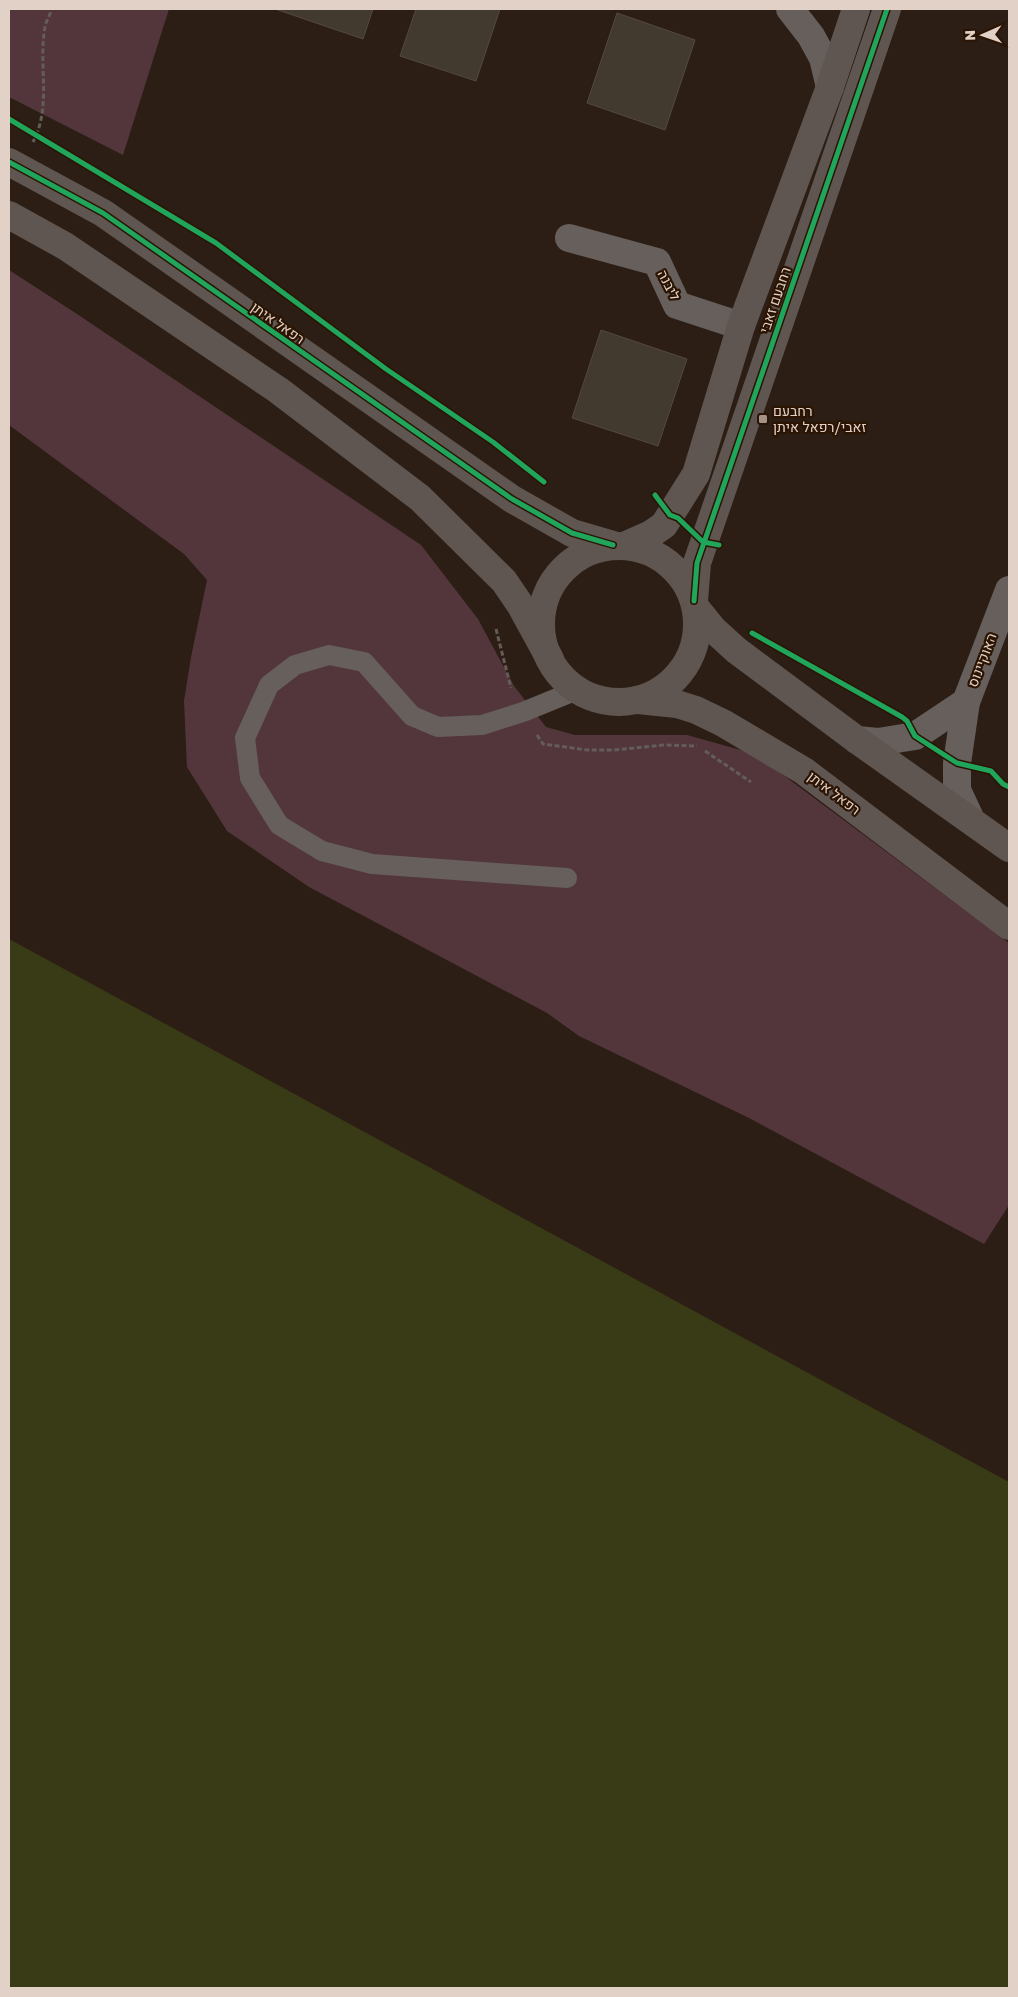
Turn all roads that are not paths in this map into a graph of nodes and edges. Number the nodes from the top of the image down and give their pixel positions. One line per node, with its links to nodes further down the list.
1 (790, 9): 4 (street)
2 (856, 9): 4 (street, רחבעם זאבי)
3 (887, 9): 11 (street, רחבעם זאבי)
4 (830, 87): 8 (street, רחבעם זאבי)
5 (14, 164): 9 (street, רפאל איתן)
6 (9, 214): 12 (street)
7 (569, 238): 8 (street, ליבנה)
8 (741, 326): 9 (street, רחבעם זאבי)
9 (618, 546): 11 (street); 12 (street)
10 (1008, 599): 15 (street, האוקיינוס)
11 (695, 604): 14 (street); 16 (street)
12 (550, 659): 13 (street)
13 (577, 690): 14 (street); 19 (lane)
14 (638, 700): 20 (street, רפאל איתן)
15 (966, 702): 16 (street, האוקיינוס); 17 (street, האוקיינוס)
16 (856, 740): 17 (street)
17 (971, 820): 18 (street)
18 (1009, 848)
19 (567, 878)
20 (1009, 926)

